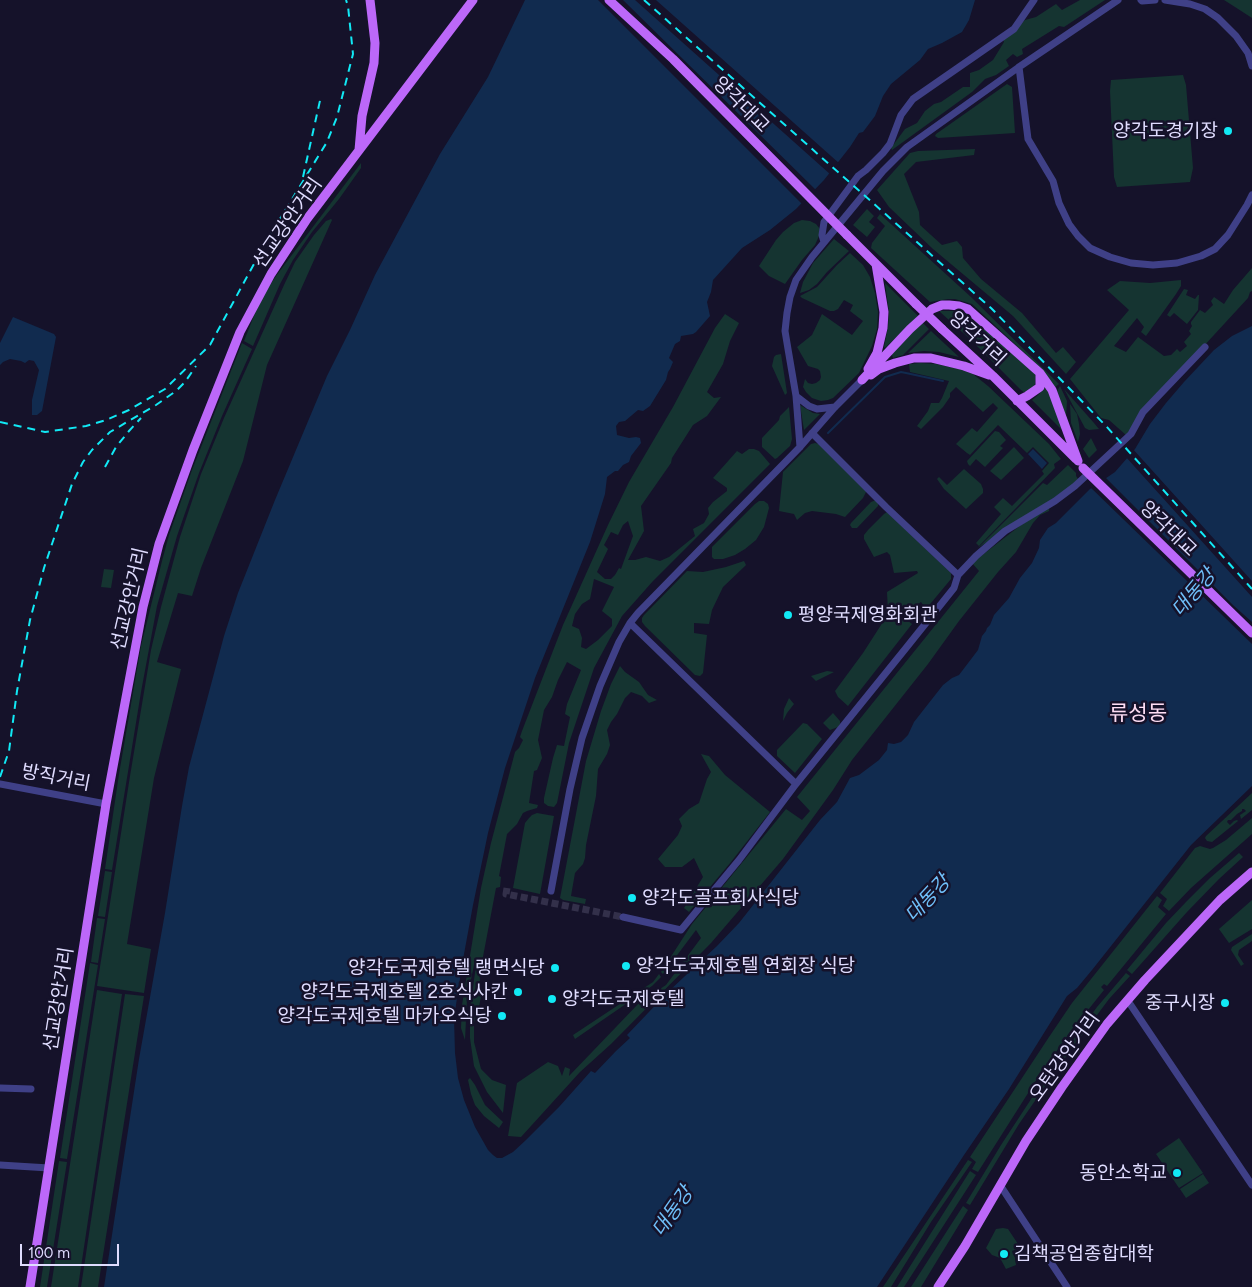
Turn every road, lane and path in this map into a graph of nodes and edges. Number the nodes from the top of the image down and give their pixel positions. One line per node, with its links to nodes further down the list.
1 (370, 0): 11 (main road)
2 (473, 0): 11 (main road, 선교강안거리)
3 (609, 0): 13 (main road, 양각대교, bridge)
4 (1034, 0): 14 (street)
5 (1118, 0): 10 (street)
6 (1141, 0): 7 (street)
7 (1154, 0)
8 (1165, 0): 9 (street)
9 (1252, 66)
10 (1019, 67): 12 (street); 14 (street)
11 (358, 151): 31 (main road, 선교강안거리)
12 (1252, 195)
13 (847, 235): 15 (main road, 양각거리)
14 (824, 242): 20 (street)
15 (876, 264): 18 (main road, 양각거리, bridge); 19 (main road)
16 (1205, 347): 26 (street)
17 (1040, 373): 19 (main road); 21 (main road); 25 (main road)
18 (993, 376): 19 (main road); 21 (main road, 양각거리)
19 (862, 380): 22 (street)
20 (796, 396): 22 (street); 24 (street)
21 (1017, 401): 25 (main road, 양각거리)
22 (835, 407): 23 (street)
23 (812, 433): 24 (street); 26 (street)
24 (800, 447): 27 (street)
25 (1080, 464): 28 (main road, 양각대교, bridge)
26 (958, 575): 30 (street)
27 (630, 624): 30 (street); 33 (street)
28 (1252, 633)
29 (0, 784): 31 (street, 방직거리)
30 (796, 784): 34 (street)
31 (106, 804): 39 (main road, 선교강안거리)
32 (1252, 872): 35 (main road, 오탄강안거리)
33 (551, 891)
34 (623, 917)
35 (1128, 1001): 40 (main road, 오탄강안거리); 41 (street)
36 (0, 1088): 37 (street)
37 (31, 1089)
38 (0, 1164): 39 (street)
39 (49, 1168): 42 (main road, 선교강안거리)
40 (1000, 1185): 43 (main road, 오탄강안거리); 44 (street)
41 (1252, 1185)
42 (30, 1287)
43 (938, 1287)
44 (1067, 1287)

